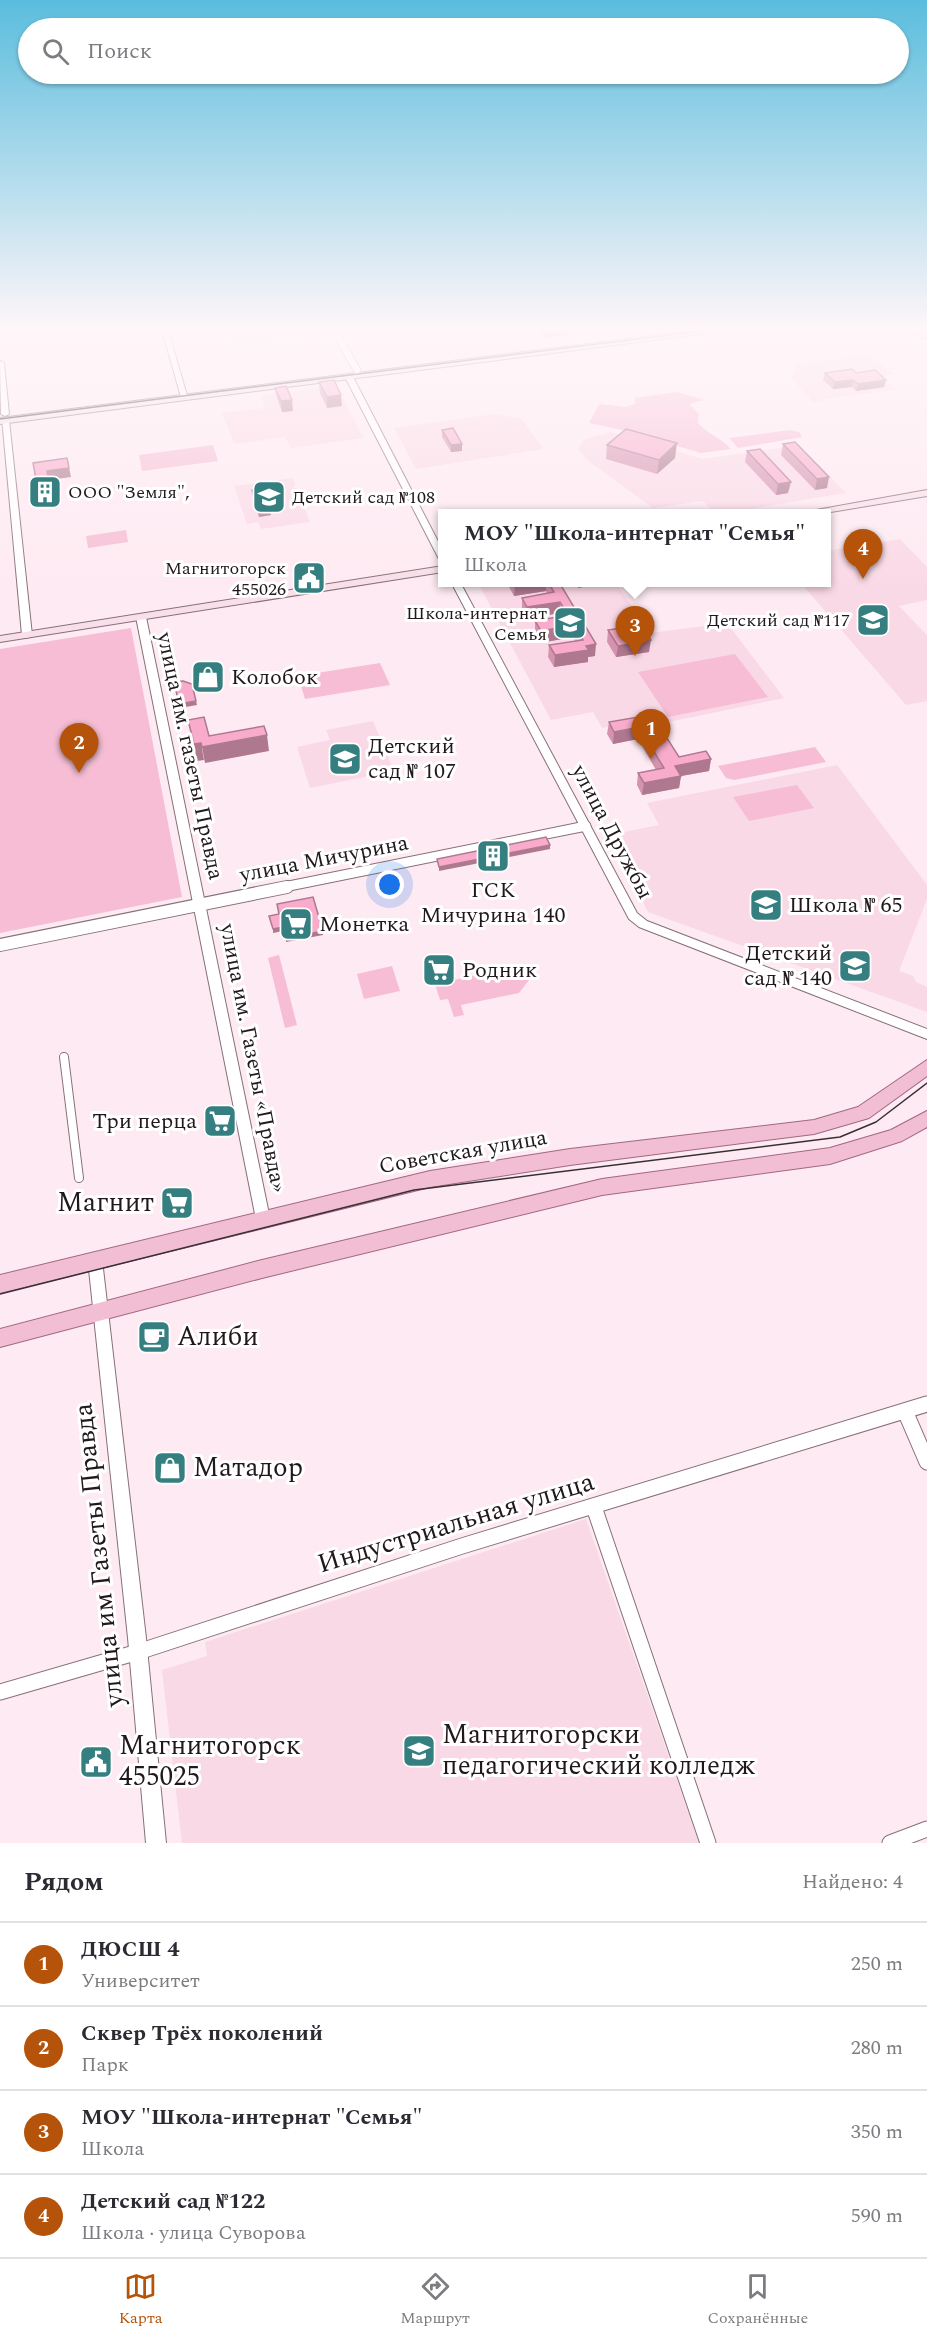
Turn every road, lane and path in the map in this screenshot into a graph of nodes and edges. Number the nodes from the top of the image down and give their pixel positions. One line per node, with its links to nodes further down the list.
1 (18, 416): 3 (main road)
2 (370, 416): 6 (street)
3 (3, 418): 10 (street)
4 (927, 494): 5 (main road)
5 (825, 509)
6 (438, 548)
7 (438, 570): 9 (main road)
8 (458, 587): 12 (street, улица Дружбы)
9 (141, 617): 10 (main road); 13 (street, улица им. газеты Правда)
10 (27, 635): 11 (main road)
11 (0, 639)
12 (586, 826): 13 (street, улица Мичурина); 15 (street, улица Дружбы)
13 (201, 904): 14 (street, улица Мичурина); 20 (street, улица им. Газеты «Правда»)
14 (0, 945)
15 (927, 1034)
16 (64, 1058): 19 (street)
17 (927, 1067): 20 (main road, Советская улица)
18 (927, 1118): 23 (main road)
19 (79, 1178)
20 (263, 1219): 21 (main road, Советская улица)
21 (95, 1260): 22 (main road, Советская улица); 23 (street, улица им Газеты Правда)
22 (0, 1284)
23 (101, 1312): 24 (main road); 29 (street, улица им Газеты Правда)
24 (0, 1338)
25 (927, 1404): 26 (street, Индустриальная улица)
26 (905, 1411): 27 (street); 28 (street, Индустриальная улица)
27 (927, 1462)
28 (594, 1507): 29 (street, Индустриальная улица); 33 (street)
29 (138, 1652): 30 (street, Индустриальная улица); 32 (street, улица им Газеты Правда)
30 (0, 1692)
31 (927, 1829): 34 (street)
32 (156, 1843)
33 (708, 1843)
34 (890, 1843)

